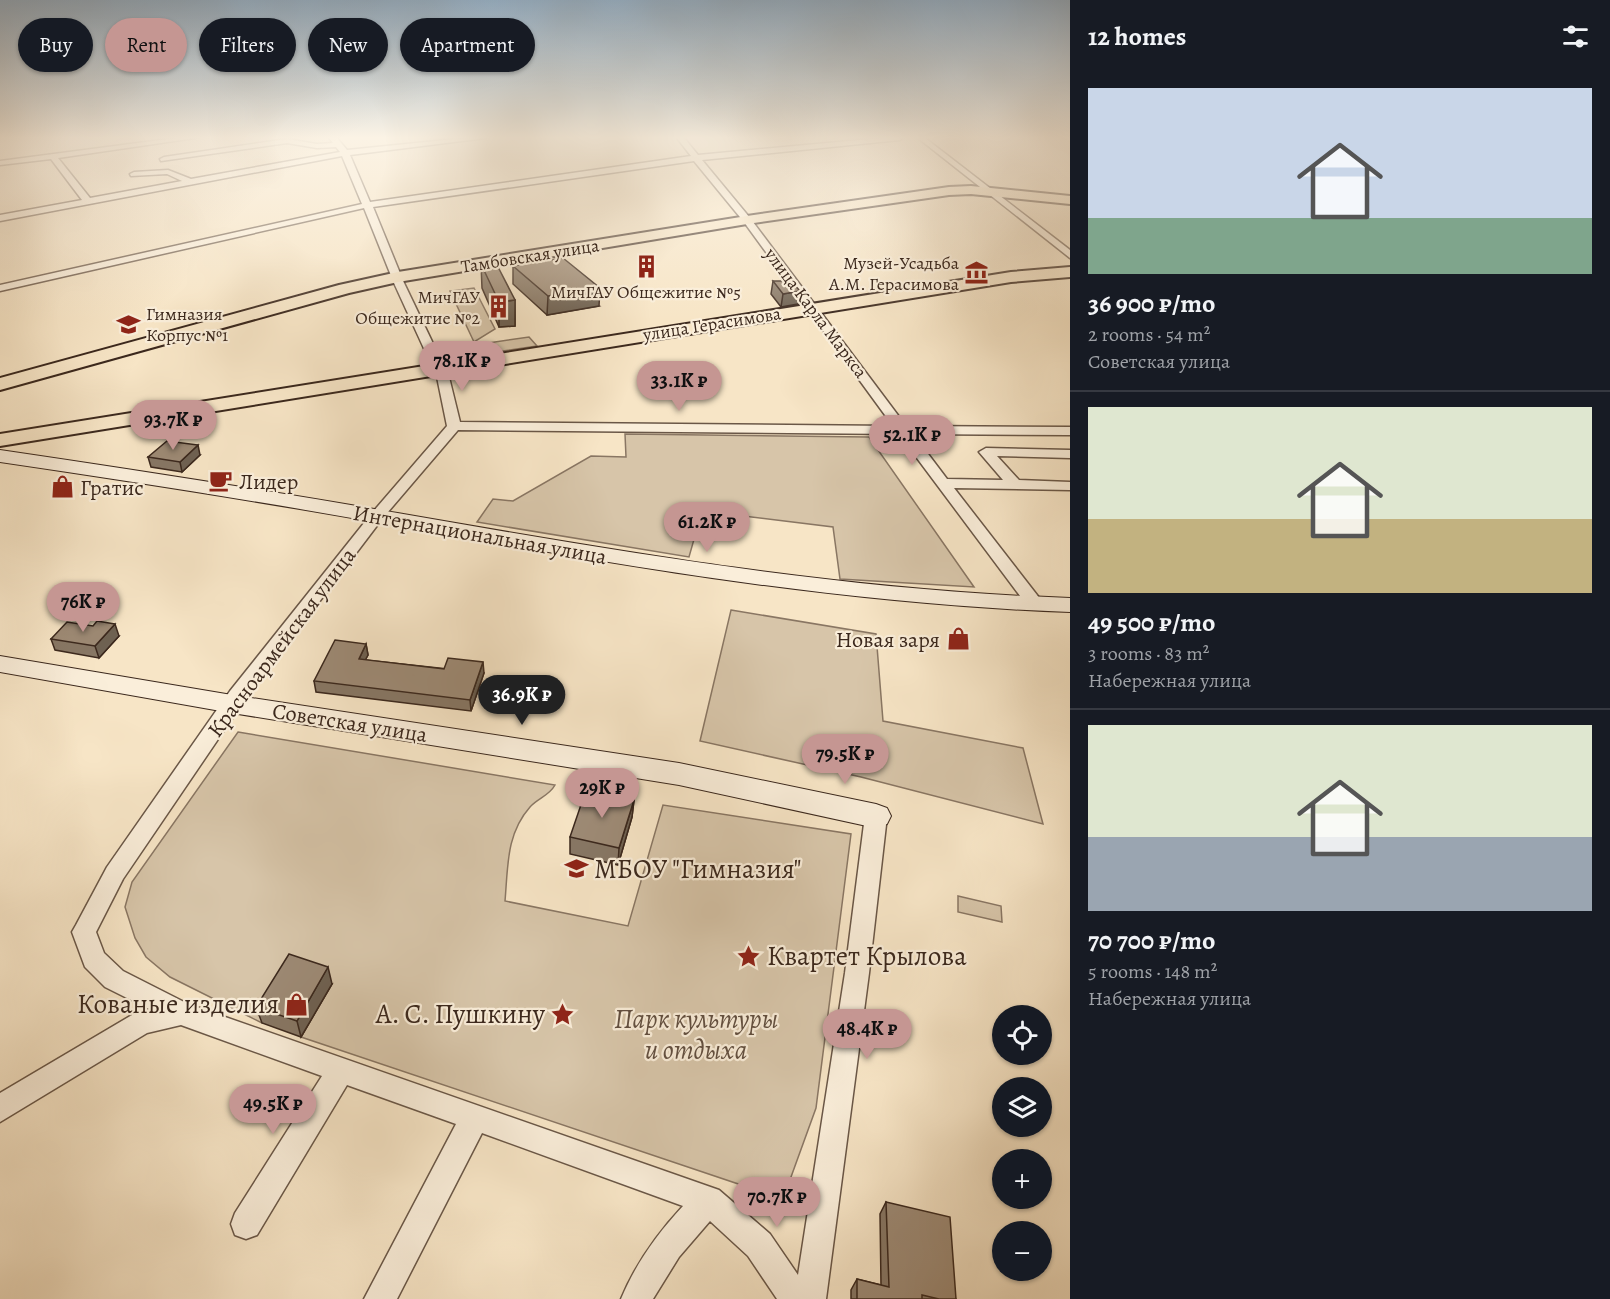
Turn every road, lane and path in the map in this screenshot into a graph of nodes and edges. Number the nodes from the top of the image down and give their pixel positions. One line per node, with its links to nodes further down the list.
1 (85, 199): 10 (street)
2 (105, 199): 10 (street)
3 (365, 199): 11 (street)
4 (413, 199): 11 (street)
5 (729, 199): 13 (street, улица Карла Маркса)
6 (896, 199): 13 (main road, Тамбовская улица)
7 (997, 199): 14 (street)
8 (1054, 199): 9 (main road, Тамбовская улица)
9 (1070, 200)
10 (88, 202): 12 (street)
11 (368, 205): 16 (street); 17 (street)
12 (0, 218)
13 (747, 220): 16 (main road, Тамбовская улица); 18 (street, улица Карла Маркса)
14 (1070, 255)
15 (1070, 272): 18 (main road, улица Герасимова)
16 (398, 277): 19 (street); 20 (main road, Тамбовская улица)
17 (0, 288)
18 (811, 309): 19 (main road, улица Герасимова); 22 (street, улица Карла Маркса)
19 (439, 370): 21 (street); 24 (main road, улица Герасимова)
20 (0, 384)
21 (454, 426): 22 (street); 29 (street, Красноармейская улица)
22 (904, 429): 23 (street); 26 (street, улица Карла Маркса)
23 (1070, 430)
24 (2, 454): 29 (main road, Интернациональная улица)
25 (1070, 454): 27 (street)
26 (945, 483): 27 (street); 30 (street, улица Карла Маркса)
27 (1014, 484): 28 (street)
28 (1070, 486)
29 (377, 516): 30 (main road, Интернациональная улица); 33 (street, Красноармейская улица)
30 (1035, 604): 31 (main road, Интернациональная улица)
31 (1070, 604)
32 (0, 664): 33 (main road, Советская улица)
33 (232, 704): 34 (main road, Советская улица); 35 (street, Красноармейская улица)
34 (876, 816): 44 (street)
35 (182, 1013): 36 (street, Красноармейская улица); 37 (street)
36 (341, 1070): 38 (street, Красноармейская улица); 40 (street)
37 (0, 1108)
38 (475, 1117): 39 (street, Красноармейская улица); 41 (street)
39 (709, 1200): 42 (street); 43 (street)
40 (246, 1224)
41 (380, 1299)
42 (637, 1299)
43 (796, 1299)
44 (810, 1299)

